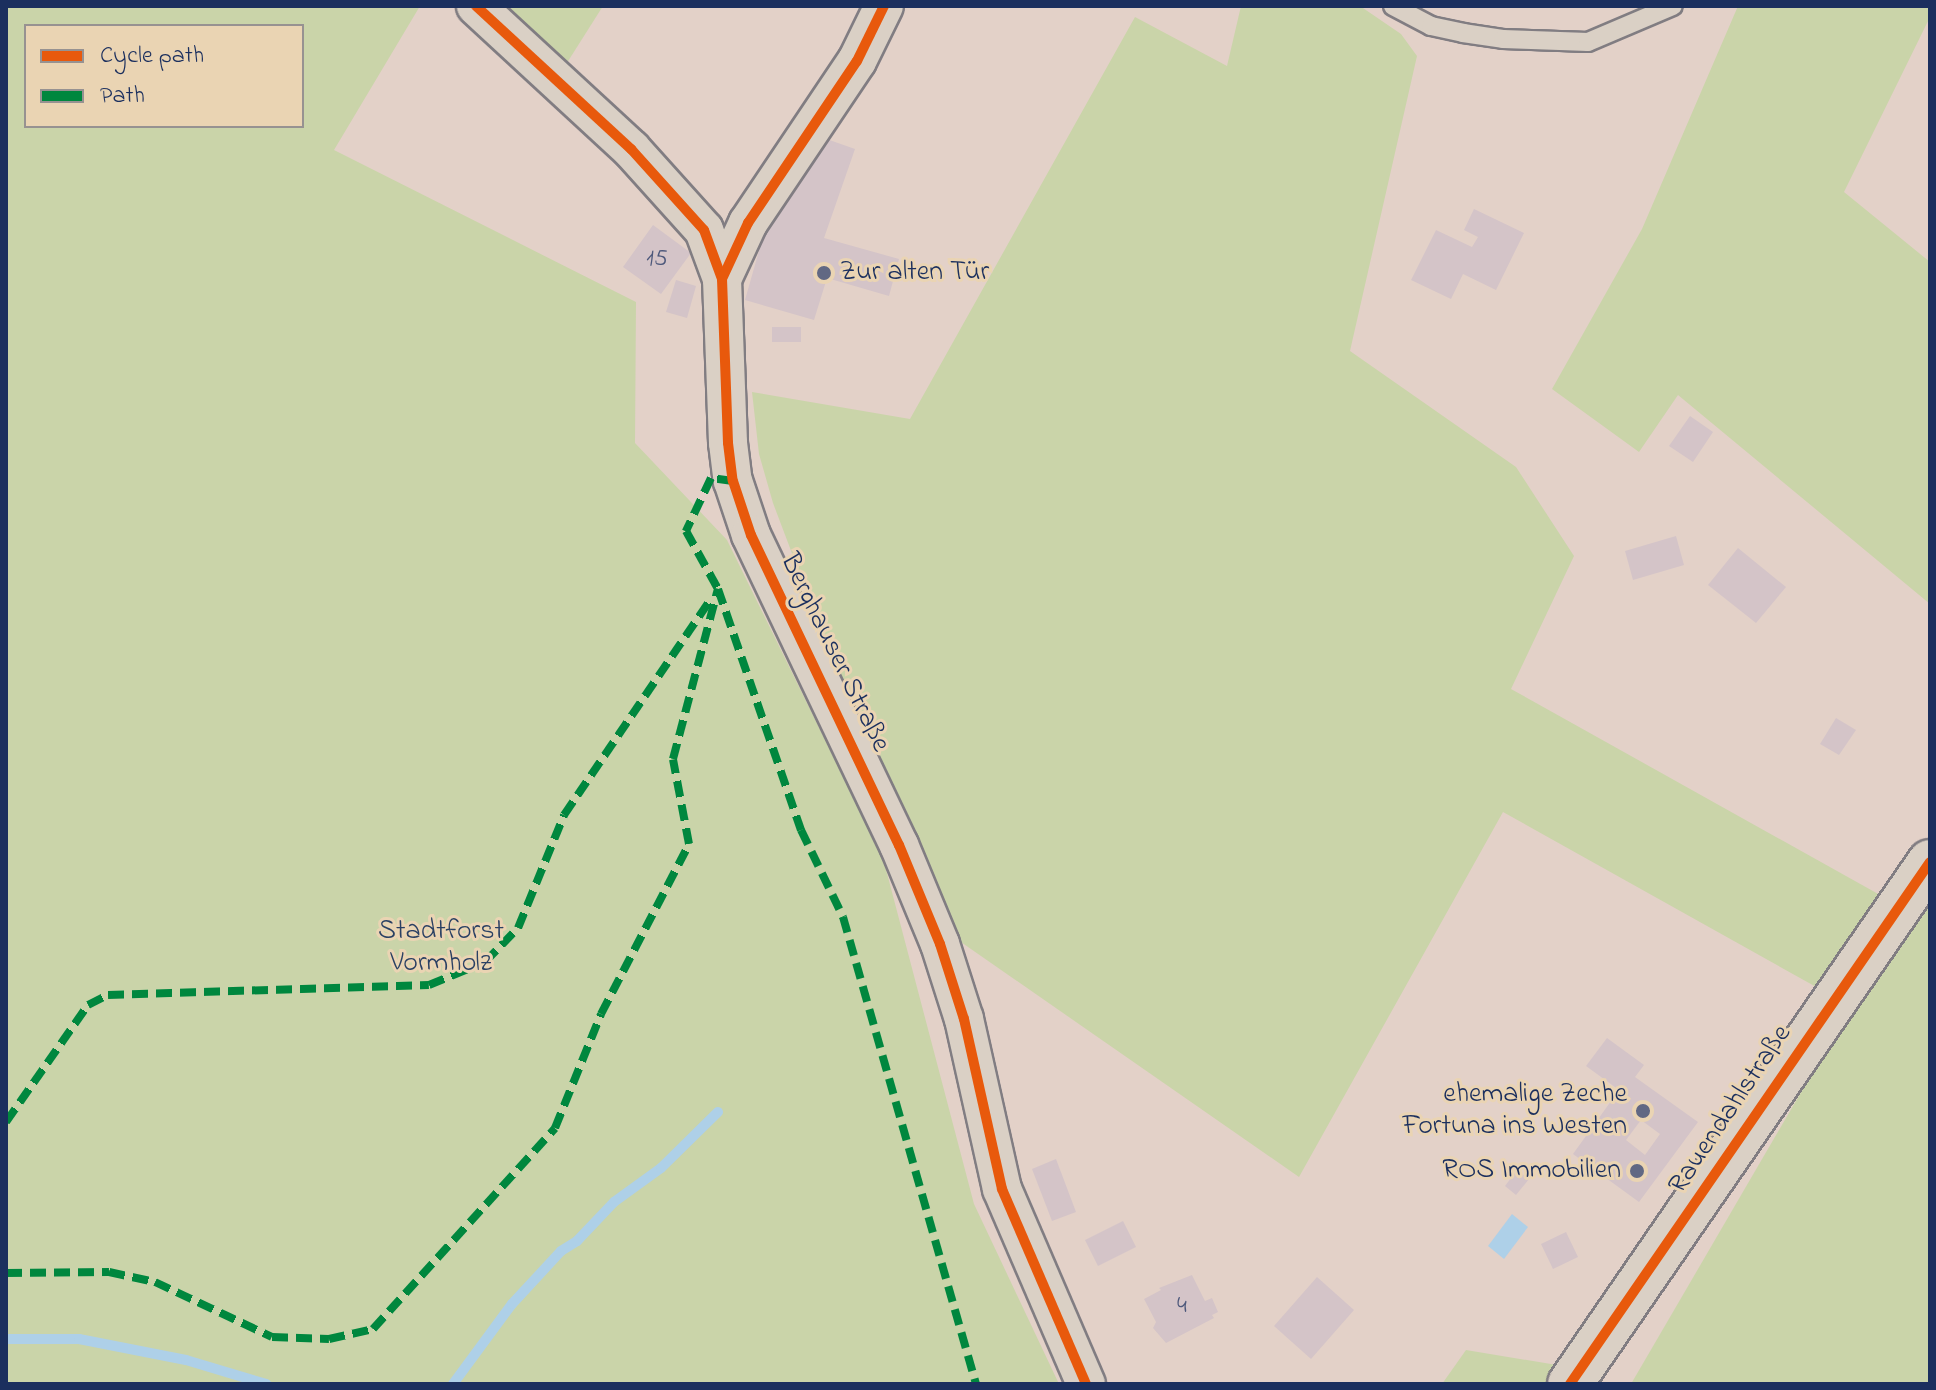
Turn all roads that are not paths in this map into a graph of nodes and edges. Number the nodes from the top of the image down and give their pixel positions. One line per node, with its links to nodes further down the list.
1 (476, 6): 5 (street, Berghauser Straße)
2 (884, 6): 5 (street)
3 (1393, 6): 4 (lane)
4 (1673, 6)
5 (722, 279): 7 (street, Berghauser Straße)
6 (1930, 862): 8 (street, Rauendahlstraße)
7 (1086, 1384)
8 (1570, 1384)

